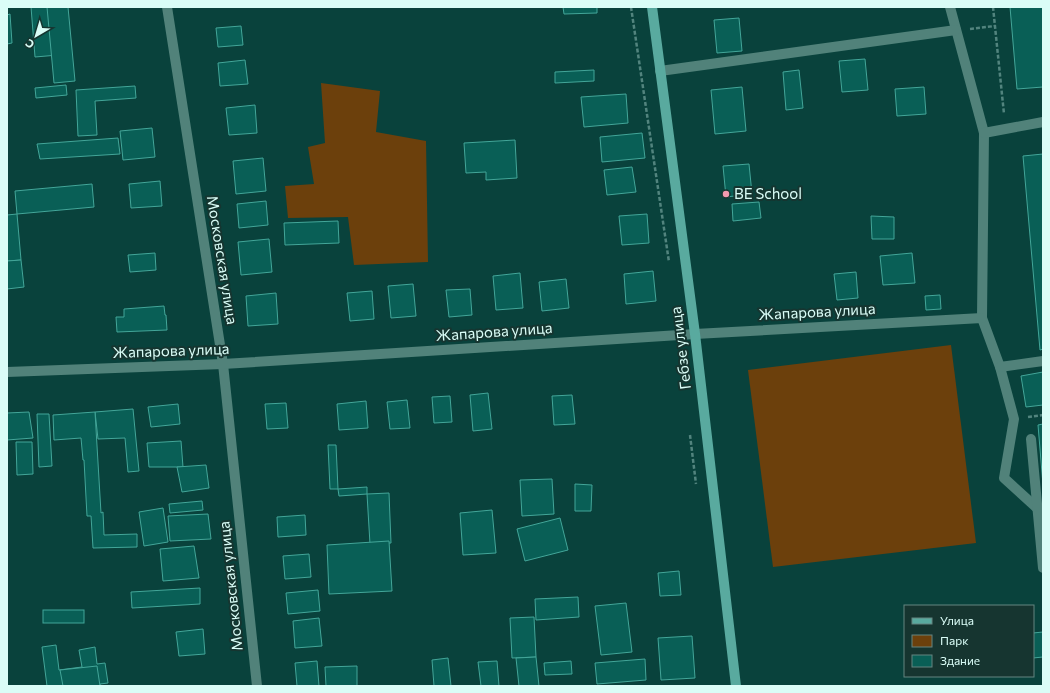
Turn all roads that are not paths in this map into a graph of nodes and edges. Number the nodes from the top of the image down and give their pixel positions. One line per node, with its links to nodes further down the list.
1 (167, 7): 11 (street, Московская улица)
2 (652, 7): 5 (main road, Гебзе улица)
3 (950, 7): 4 (street)
4 (956, 30): 5 (street); 7 (street)
5 (660, 71): 9 (main road, Гебзе улица)
6 (1043, 122): 7 (street)
7 (984, 133): 8 (street)
8 (982, 318): 9 (street, Жапарова улица); 12 (street)
9 (695, 334): 11 (street, Жапарова улица); 18 (main road, Гебзе улица)
10 (1043, 361): 12 (street)
11 (223, 364): 13 (street, Жапарова улица); 17 (street, Московская улица)
12 (1000, 367): 15 (street)
13 (7, 372)
14 (1031, 439): 15 (street)
15 (1038, 509): 16 (street)
16 (1043, 568)
17 (257, 686)
18 (736, 686)

